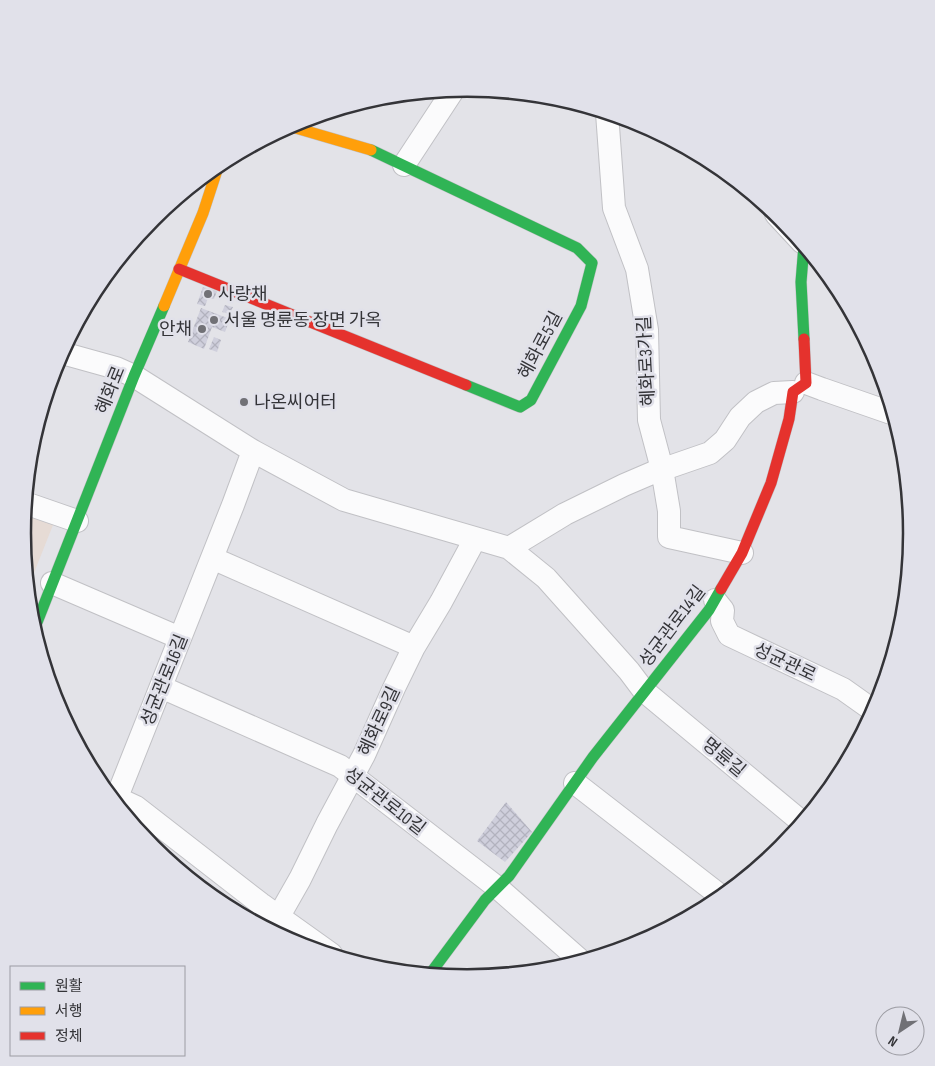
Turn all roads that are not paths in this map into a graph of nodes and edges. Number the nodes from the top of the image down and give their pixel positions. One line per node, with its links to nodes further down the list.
1 (448, 98): 4 (street)
2 (608, 120): 13 (street, 혜화로3가길)
3 (302, 130): 4 (street, 혜화로5길)
4 (404, 166): 7 (street, 혜화로5길)
5 (213, 179): 7 (street, 혜화로)
6 (803, 255): 10 (street, 성균관로14길)
7 (179, 269): 9 (street, 혜화로)
8 (69, 355): 9 (street)
9 (134, 376): 12 (street); 15 (street, 혜화로)
10 (800, 387): 11 (street); 13 (street); 18 (street, 성균관로14길)
11 (886, 411)
12 (253, 450): 16 (street); 19 (street, 성균관로16길)
13 (662, 469): 17 (street); 18 (street, 혜화로3가길)
14 (32, 505): 15 (street)
15 (77, 521): 20 (street, 혜화로)
16 (475, 539): 17 (street); 24 (street, 혜화로9길)
17 (509, 548): 26 (street, 명륜길)
18 (742, 554): 21 (street, 성균관로14길)
19 (212, 558): 23 (street, 성균관로16길); 24 (street)
20 (52, 584): 22 (street, 혜화로); 23 (street)
21 (715, 600): 26 (street, 성균관로14길); 27 (street, 성균관로)
22 (40, 616)
23 (180, 638): 25 (street, 성균관로16길)
24 (414, 647): 28 (street, 혜화로9길)
25 (161, 687): 28 (street, 성균관로10길); 30 (street, 성균관로16길)
26 (644, 692): 29 (street, 성균관로14길); 32 (street, 명륜길)
27 (868, 707)
28 (352, 776): 33 (street, 성균관로10길); 35 (street, 혜화로9길)
29 (575, 783): 33 (street, 성균관로14길); 34 (street)
30 (117, 793)
31 (124, 803): 35 (street)
32 (797, 818)
33 (498, 888): 36 (street, 성균관로10길); 37 (street, 성균관로14길)
34 (715, 892)
35 (275, 923)
36 (575, 955)
37 (435, 968)

